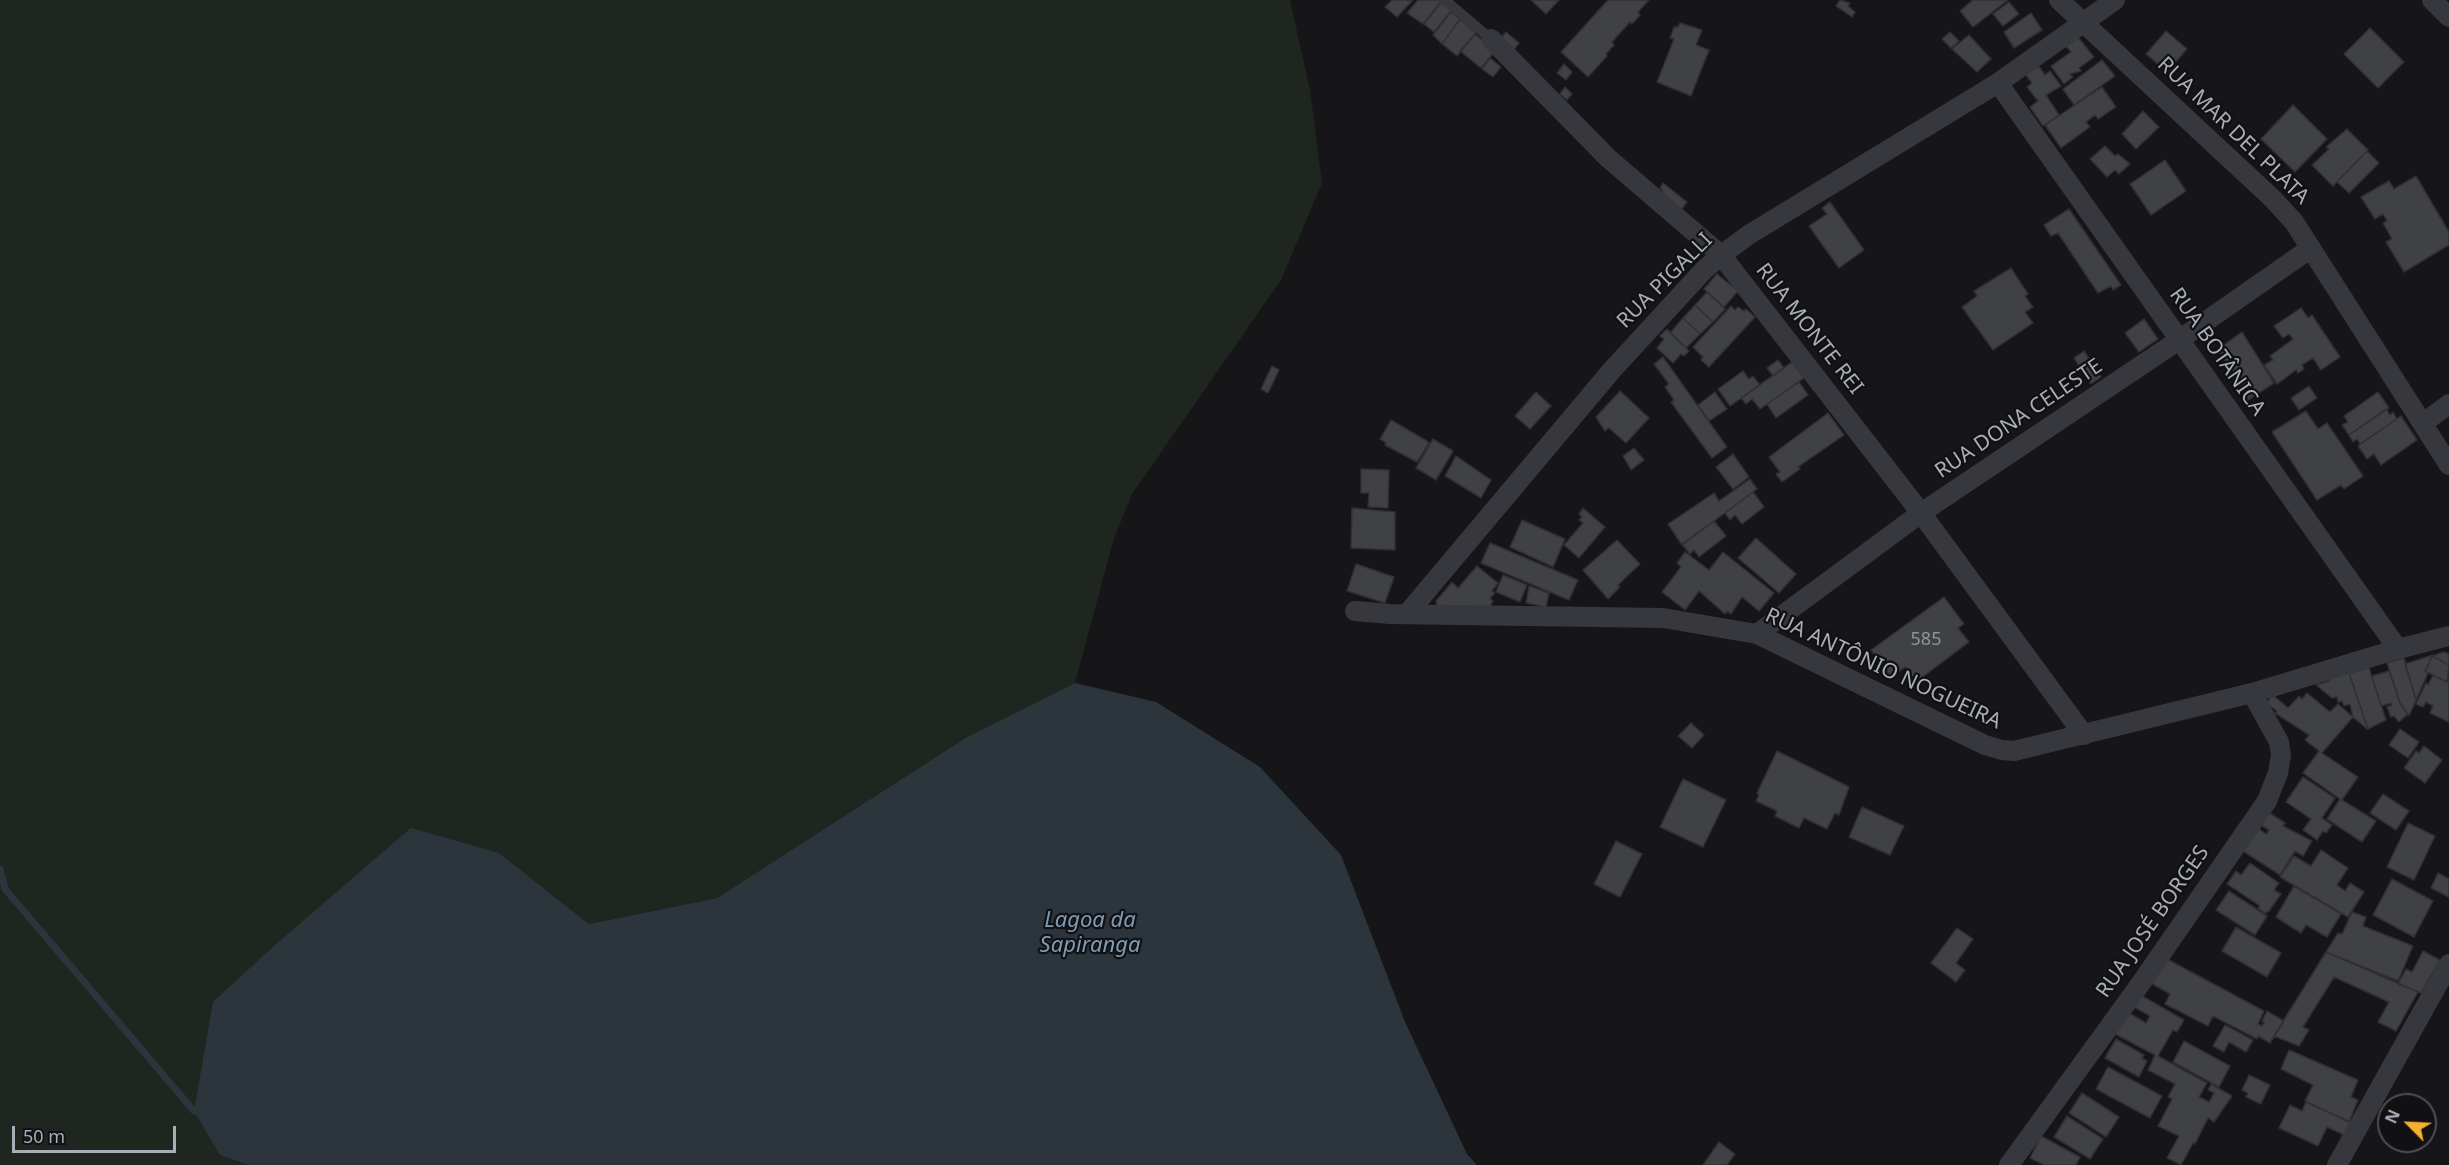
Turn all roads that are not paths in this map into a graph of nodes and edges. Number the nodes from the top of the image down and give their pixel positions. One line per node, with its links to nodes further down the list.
1 (1445, 0): 7 (lane, RUA MONTE REI)
2 (2059, 0): 6 (street, RUA MAR DEL PLATA)
3 (2115, 0): 6 (street, RUA PIGALLI)
4 (2432, 0): 5 (street)
5 (2449, 16)
6 (2083, 22): 8 (street, RUA PIGALLI); 9 (street, RUA MAR DEL PLATA)
7 (1491, 39): 10 (street, RUA MONTE REI)
8 (1998, 83): 10 (street, RUA PIGALLI); 11 (street, RUA BOTÂNICA)
9 (2311, 248): 11 (street, RUA DONA CELESTE); 13 (street, RUA MAR DEL PLATA)
10 (1721, 255): 15 (street, RUA MONTE REI); 17 (street, RUA PIGALLI)
11 (2179, 340): 15 (street, RUA DONA CELESTE); 20 (street, RUA BOTÂNICA)
12 (2449, 404): 13 (street)
13 (2423, 423): 14 (street, RUA MAR DEL PLATA)
14 (2449, 465)
15 (1921, 513): 18 (street, RUA DONA CELESTE); 22 (street, RUA MONTE REI)
16 (1355, 611): 17 (street, RUA ANTÔNIO NOGUEIRA)
17 (1407, 614): 18 (street, RUA ANTÔNIO NOGUEIRA)
18 (1757, 634): 22 (street, RUA ANTÔNIO NOGUEIRA)
19 (2449, 636): 20 (street, RUA ANTÔNIO NOGUEIRA)
20 (2398, 649): 21 (street, RUA ANTÔNIO NOGUEIRA)
21 (2252, 693): 22 (street, RUA ANTÔNIO NOGUEIRA); 24 (street, RUA JOSÉ BORGES)
22 (2084, 735)
23 (2449, 964): 25 (street)
24 (2009, 1165)
25 (2337, 1165)

